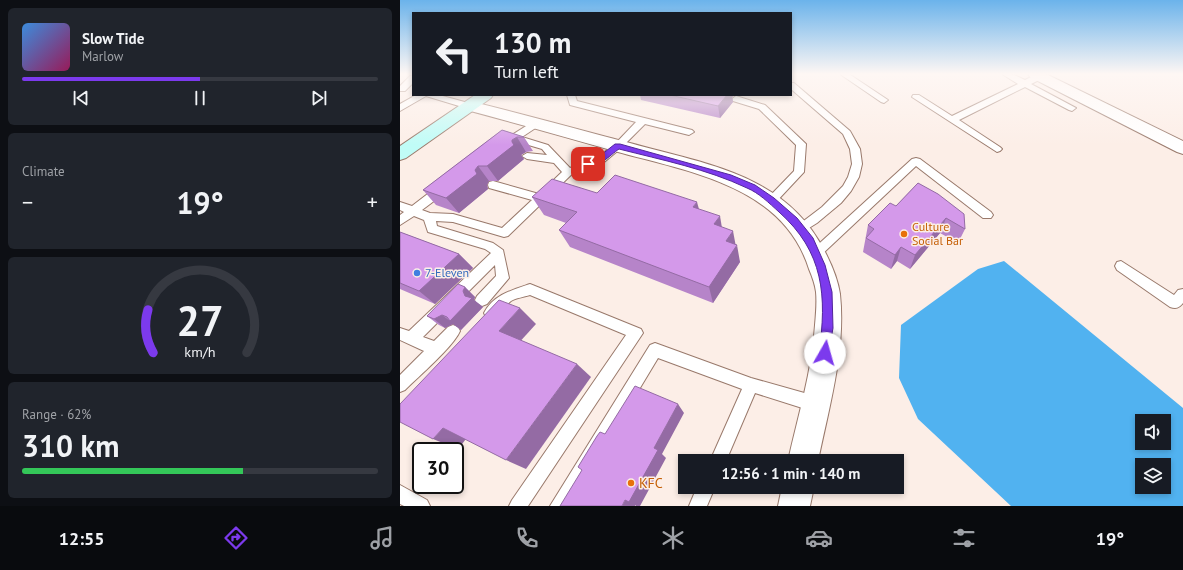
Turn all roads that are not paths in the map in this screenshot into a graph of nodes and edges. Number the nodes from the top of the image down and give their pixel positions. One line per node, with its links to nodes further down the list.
1 (418, 98): 13 (lane)
2 (454, 98): 11 (lane)
3 (572, 98): 15 (lane)
4 (806, 98): 37 (lane)
5 (880, 98): 12 (lane)
6 (917, 98): 16 (lane)
7 (995, 98): 16 (lane)
8 (1058, 98): 14 (lane)
9 (1077, 98): 20 (street)
10 (736, 99): 31 (lane)
11 (477, 100): 17 (street); 24 (main road)
12 (884, 100)
13 (400, 108)
14 (1072, 108)
15 (643, 120): 18 (lane); 21 (lane)
16 (952, 120): 23 (lane)
17 (537, 123): 19 (lane); 21 (street)
18 (689, 132)
19 (513, 137): 22 (lane); 26 (lane)
20 (1181, 144)
21 (618, 146): 27 (lane); 31 (street)
22 (502, 149)
23 (997, 149)
24 (400, 154)
25 (527, 156): 26 (lane)
26 (558, 160): 27 (lane)
27 (568, 172): 30 (lane)
28 (450, 184): 33 (lane)
29 (493, 185): 30 (lane)
30 (540, 198): 35 (lane)
31 (771, 200): 37 (street)
32 (400, 206): 33 (lane)
33 (414, 210): 35 (lane); 36 (lane)
34 (987, 215): 39 (lane)
35 (429, 217): 38 (lane)
36 (400, 221)
37 (801, 229): 39 (street)
38 (499, 253): 41 (lane); 45 (lane)
39 (815, 254): 49 (street)
40 (1121, 266): 42 (lane)
41 (482, 300)
42 (1180, 302)
43 (480, 325): 56 (lane)
44 (453, 331): 46 (lane)
45 (403, 336): 46 (lane)
46 (436, 349): 47 (lane)
47 (400, 385)
48 (751, 385): 49 (lane); 50 (lane); 57 (lane)
49 (815, 404): 51 (street)
50 (721, 454)
51 (804, 454)
52 (400, 494): 55 (lane)
53 (703, 494): 58 (lane)
54 (797, 494): 59 (street)
55 (421, 506)
56 (518, 506)
57 (559, 506)
58 (698, 506)
59 (794, 506)

